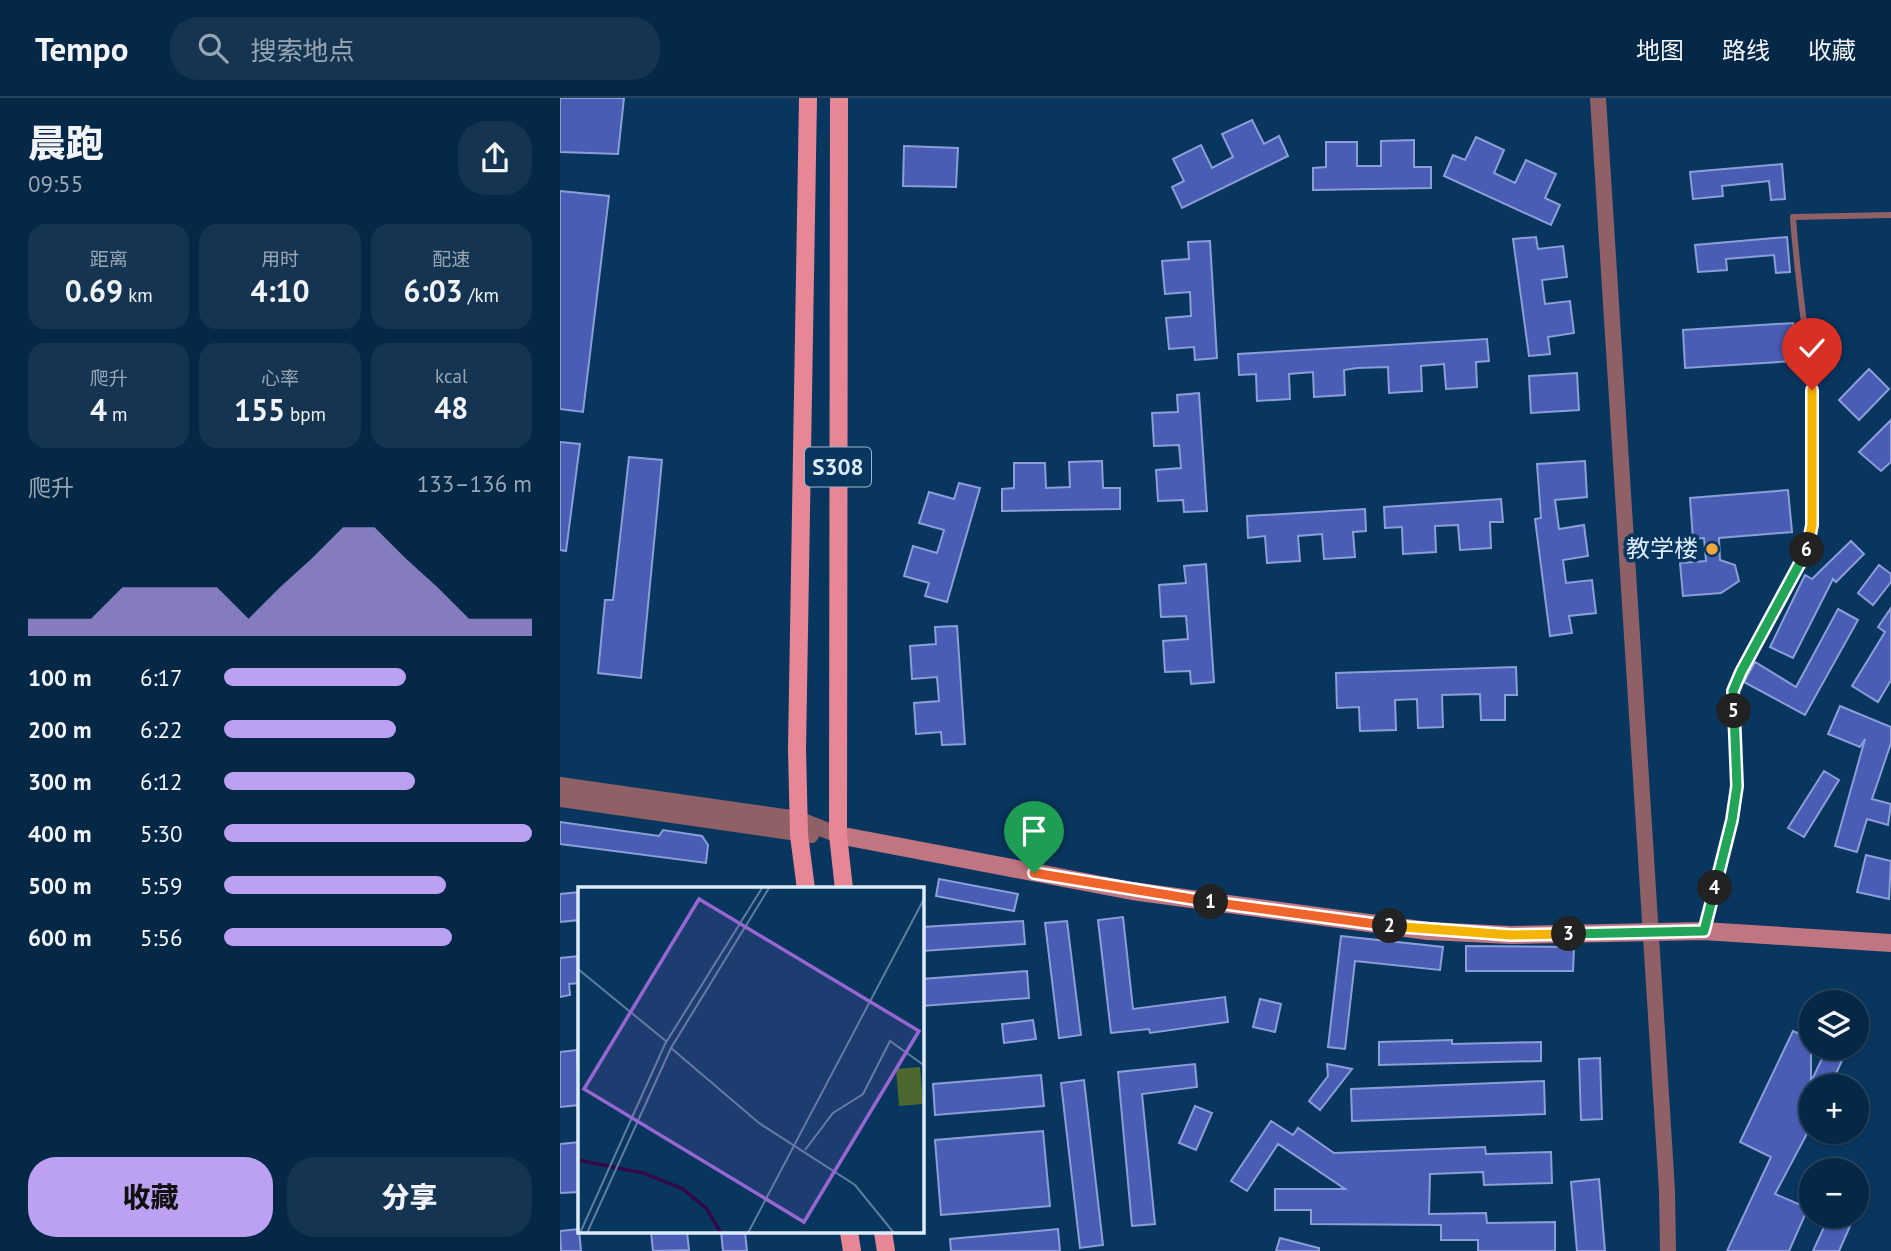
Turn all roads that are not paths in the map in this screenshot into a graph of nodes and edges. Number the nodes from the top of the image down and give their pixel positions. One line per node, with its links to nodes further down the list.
1 (808, 98): 7 (main road, S308)
2 (839, 98): 8 (main road, S308)
3 (1598, 98): 12 (street)
4 (1891, 215): 11 (lane)
5 (560, 785): 7 (street)
6 (560, 799): 7 (street)
7 (799, 827): 8 (street); 9 (main road, S308)
8 (838, 835): 10 (main road, S308); 12 (main road)
9 (806, 887)
10 (844, 887)
11 (1704, 931): 12 (main road); 13 (main road)
12 (1651, 932): 14 (street)
13 (1891, 943)
14 (1668, 1251)

